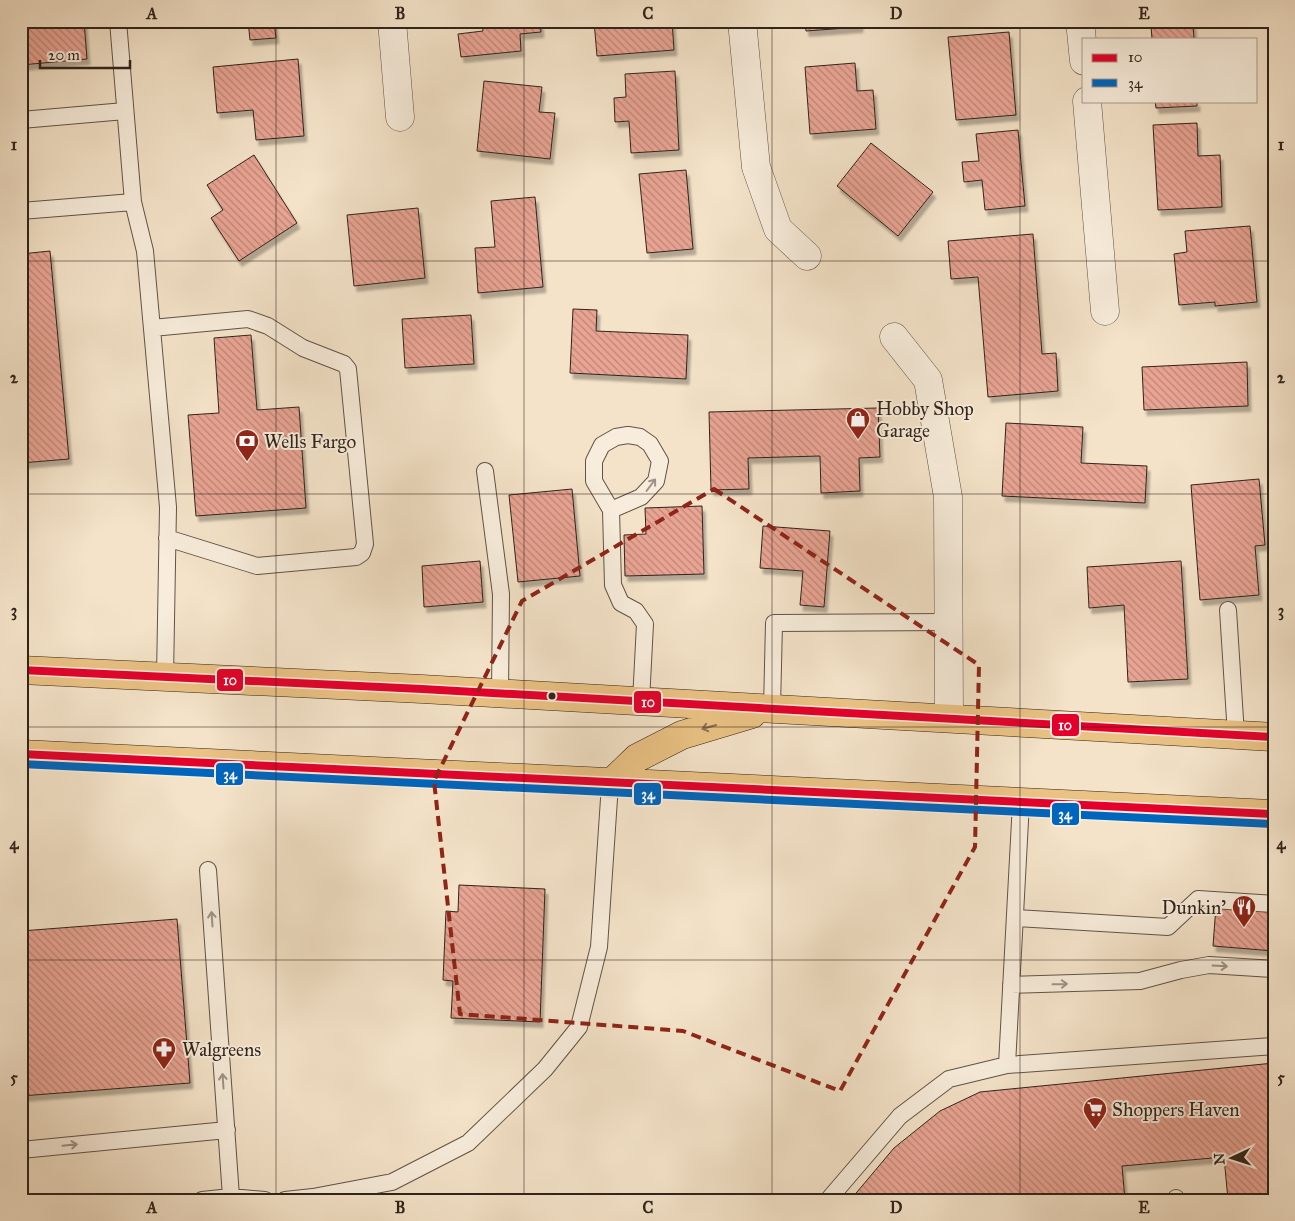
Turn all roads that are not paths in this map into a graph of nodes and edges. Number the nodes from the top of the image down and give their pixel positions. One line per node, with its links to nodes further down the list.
1 (118, 21): 7 (lane)
2 (392, 21): 8 (street)
3 (742, 21): 12 (street)
4 (1080, 21): 5 (street)
5 (1082, 41)
6 (1087, 102): 13 (street)
7 (126, 111): 9 (lane); 10 (lane)
8 (400, 117)
9 (21, 120)
10 (133, 202): 11 (lane); 14 (lane)
11 (21, 211)
12 (807, 256)
13 (1105, 311)
14 (152, 328): 18 (lane); 18 (lane)
15 (894, 337): 20 (street)
16 (485, 472): 23 (lane)
17 (611, 510): 17 (lane, one-way to 17); 24 (lane)
18 (167, 538): 22 (lane)
19 (1228, 610): 27 (lane)
20 (949, 622): 25 (lane); 26 (street)
21 (21, 670): 22 (main road)
22 (164, 677): 23 (main road)
23 (500, 694): 24 (main road)
24 (641, 701): 25 (main road)
25 (772, 708): 26 (main road); 30 (main road, one-way to 30)
26 (950, 718): 27 (main road)
27 (1236, 735): 28 (main road)
28 (1274, 737)
29 (21, 754): 30 (main road)
30 (610, 784): 31 (main road); 45 (lane)
31 (1021, 802): 32 (main road); 35 (lane)
32 (1274, 814)
33 (208, 870): 40 (lane, one-way to 33)
34 (1274, 904): 35 (lane)
35 (1015, 918): 37 (lane)
36 (1274, 969): 37 (lane, one-way to 36)
37 (1011, 985): 39 (lane)
38 (1274, 1046): 39 (lane)
39 (1007, 1065): 46 (lane)
40 (227, 1130): 41 (lane, one-way to 40); 42 (lane)
41 (21, 1150)
42 (231, 1197): 43 (lane); 44 (lane)
43 (202, 1200)
44 (265, 1200)
45 (285, 1200)
46 (828, 1200)

